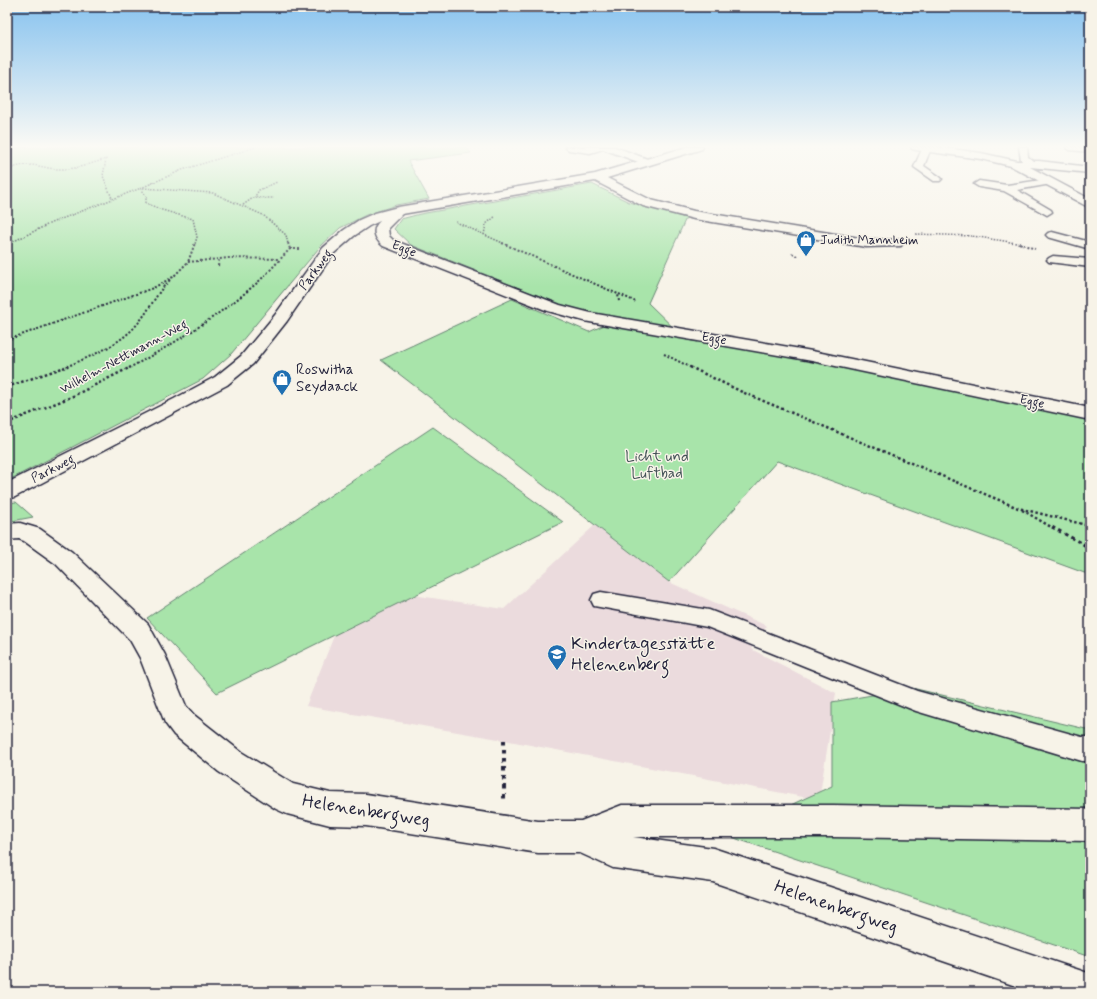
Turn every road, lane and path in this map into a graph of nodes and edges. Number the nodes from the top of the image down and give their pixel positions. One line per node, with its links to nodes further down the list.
1 (110, 194): 10 (path)
2 (125, 194): 10 (path)
3 (145, 194): 26 (path)
4 (217, 194): 14 (path, Wilhelm-Nettmann-Weg)
5 (256, 194): 11 (path)
6 (500, 194): 15 (street, Parkweg)
7 (629, 194): 19 (street)
8 (1016, 194): 16 (lane)
9 (1070, 194): 13 (street)
10 (112, 198): 20 (path)
11 (253, 198): 12 (path); 14 (path)
12 (274, 198)
13 (1090, 204)
14 (243, 205): 24 (path, Wilhelm-Nettmann-Weg)
15 (398, 211): 30 (street, Egge); 35 (street, Parkweg)
16 (1047, 212)
17 (452, 221): 30 (path)
18 (1052, 235): 21 (lane)
19 (896, 243): 22 (path)
20 (7, 244)
21 (1090, 246)
22 (1036, 250)
23 (219, 259): 24 (path); 26 (path); 28 (path)
24 (280, 259): 34 (path, Wilhelm-Nettmann-Weg)
25 (1053, 260): 27 (lane)
26 (188, 262): 29 (path)
27 (1090, 263)
28 (218, 266)
29 (173, 277): 31 (path); 32 (path)
30 (623, 322): 33 (street, Egge); 36 (path)
31 (7, 340)
32 (7, 387)
33 (1090, 414)
34 (7, 424)
35 (7, 492)
36 (1018, 508): 37 (path); 39 (path)
37 (1090, 526)
38 (7, 532): 44 (street, Helenenbergweg)
39 (1090, 548)
40 (601, 600): 42 (lane)
41 (504, 740): 44 (path)
42 (1090, 750)
43 (1090, 826): 45 (street, Helenenbergweg)
44 (505, 832): 45 (street, Helenenbergweg)
45 (581, 837): 46 (street, Helenenbergweg)
46 (1088, 992)

